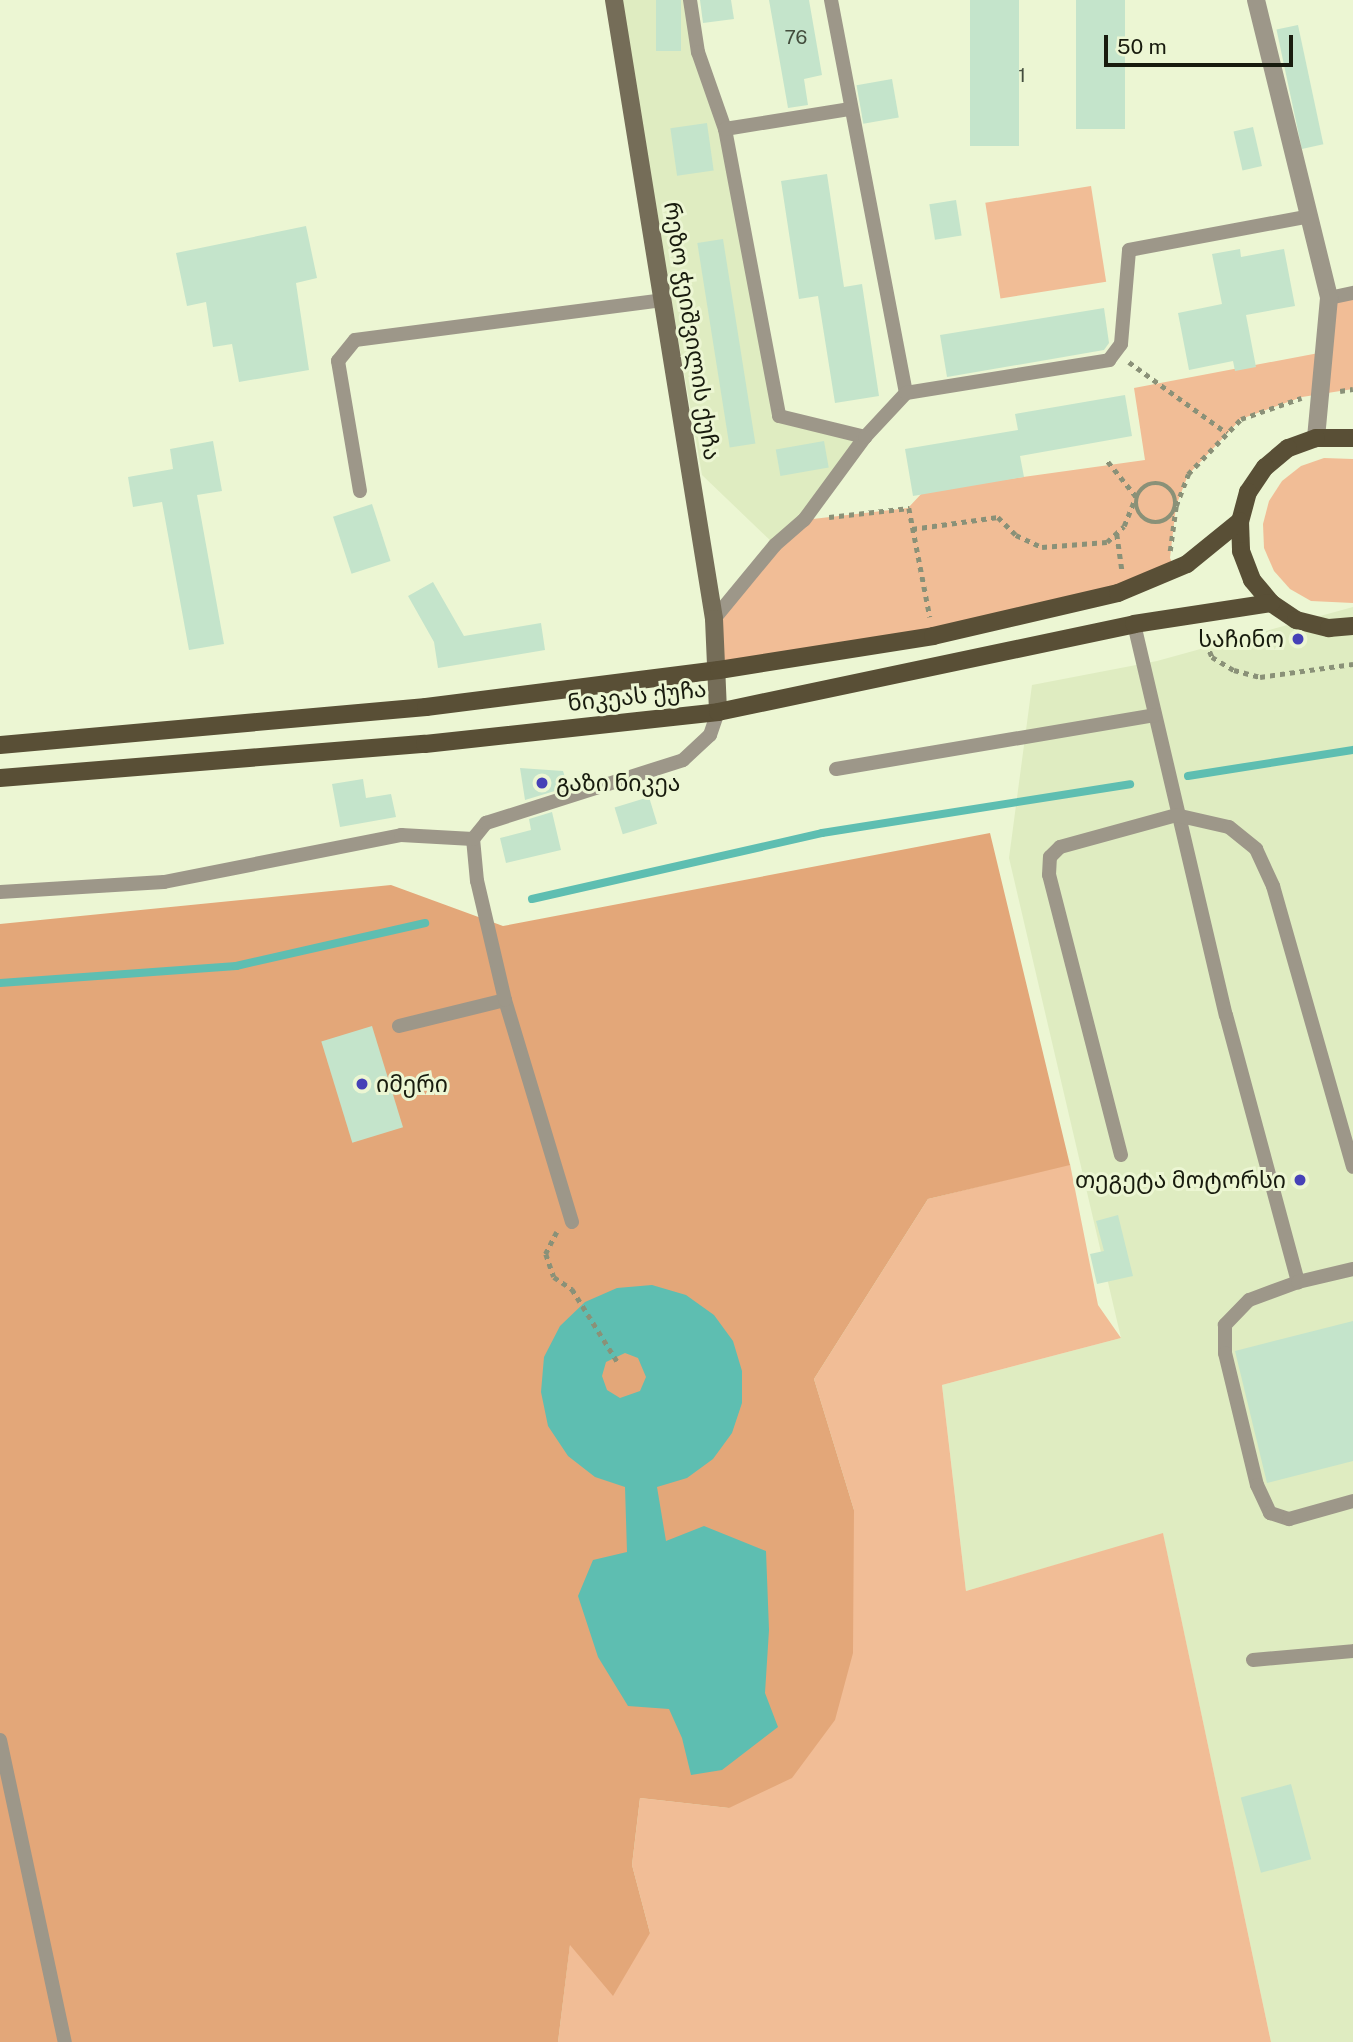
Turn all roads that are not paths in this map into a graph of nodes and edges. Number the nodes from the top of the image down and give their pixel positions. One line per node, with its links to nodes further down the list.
1 (614, 0): 10 (main road, რეზო ჭეიშვილის ქუჩა)
2 (690, 0): 6 (lane)
3 (831, 0): 5 (lane)
4 (1256, 0): 7 (street)
5 (850, 109): 6 (lane); 11 (lane)
6 (725, 129): 12 (lane)
7 (1306, 217): 9 (street); 11 (lane)
8 (1353, 293): 9 (lane)
9 (1329, 298): 13 (street)
10 (662, 300): 15 (lane); 18 (main road, რეზო ჭეიშვილის ქუჩა)
11 (906, 393): 12 (lane)
12 (865, 437): 18 (lane)
13 (1316, 438): 14 (main road); 16 (main road)
14 (1353, 438)
15 (360, 491)
16 (1240, 521): 17 (main road); 21 (main road, ნიკეას ქუჩა)
17 (1271, 603): 19 (main road, ნიკეას ქუჩა); 20 (main road)
18 (713, 619): 21 (main road, რეზო ჭეიშვილის ქუჩა)
19 (1134, 624): 22 (main road, ნიკეას ქუჩა); 23 (lane)
20 (1353, 626)
21 (719, 670): 22 (main road, რეზო ჭეიშვილის ქუჩა); 24 (main road, ნიკეას ქუჩა)
22 (719, 712): 26 (main road, ნიკეას ქუჩა); 28 (lane)
23 (1154, 715): 25 (lane); 27 (lane)
24 (0, 745)
25 (836, 769)
26 (0, 778)
27 (1176, 815): 32 (lane); 33 (lane); 36 (lane)
28 (473, 839): 29 (lane); 30 (lane)
29 (0, 892)
30 (505, 1000): 31 (lane); 34 (lane)
31 (399, 1026)
32 (1121, 1155)
33 (1353, 1167)
34 (572, 1222)
35 (1353, 1269): 36 (lane)
36 (1298, 1282): 37 (lane)
37 (1353, 1501)
38 (1353, 1651): 39 (lane)
39 (1253, 1660)
40 (0, 1740): 41 (lane)
41 (65, 2042)

